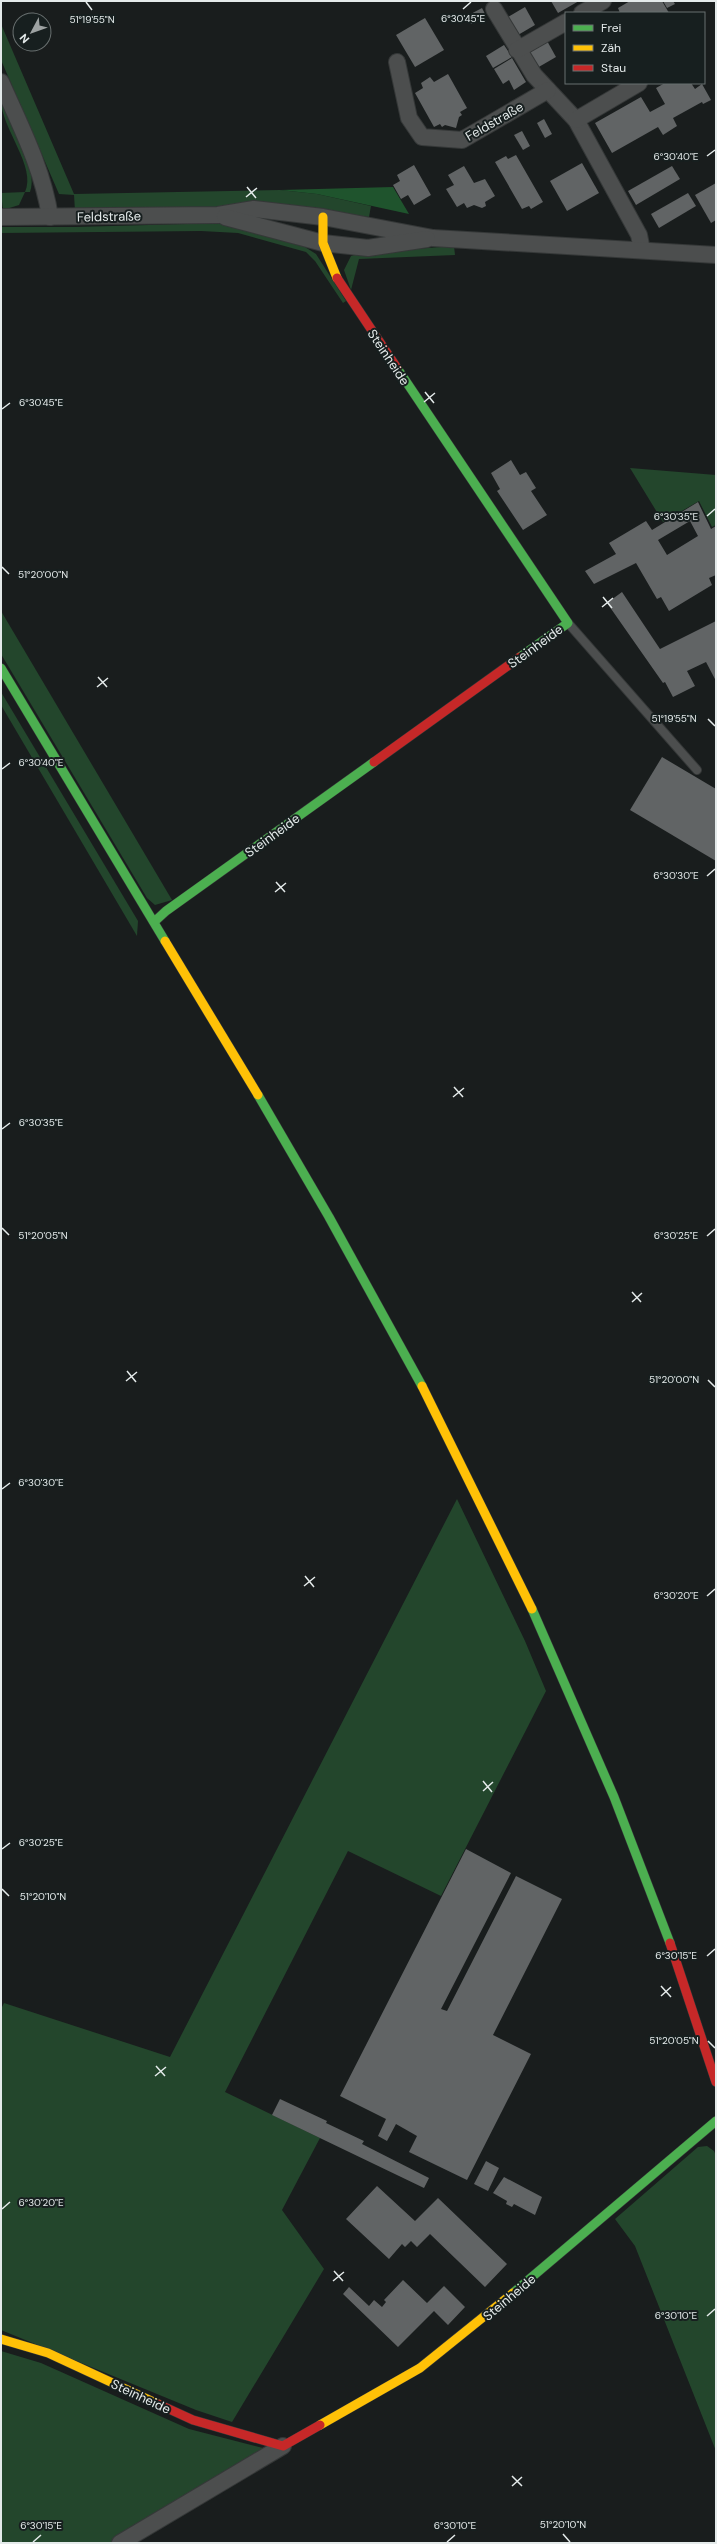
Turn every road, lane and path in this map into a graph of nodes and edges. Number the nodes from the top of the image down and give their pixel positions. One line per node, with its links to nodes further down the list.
1 (603, 1): 3 (street)
2 (494, 9): 5 (street)
3 (584, 12)
4 (565, 23): 5 (street)
5 (517, 50): 9 (street)
6 (397, 62): 9 (street, Feldstraße)
7 (1, 82): 13 (street)
8 (637, 84): 10 (street)
9 (548, 90): 10 (street)
10 (576, 120): 17 (street)
11 (218, 215): 13 (street, Feldstraße); 14 (street, Feldstraße); 16 (street, Feldstraße)
12 (1, 217): 13 (street, Feldstraße)
13 (50, 217)
14 (323, 217): 15 (street, Feldstraße); 16 (street, Steinheide)
15 (433, 238): 16 (street, Feldstraße); 17 (street, Feldstraße)
16 (323, 244): 19 (street, Steinheide)
17 (642, 250): 18 (street, Feldstraße)
18 (716, 255)
19 (568, 623): 21 (lane); 22 (street, Steinheide)
20 (1, 668): 22 (street)
21 (697, 770)
22 (154, 922): 23 (street)
23 (716, 2082)
24 (716, 2121): 26 (street, Steinheide)
25 (1, 2339): 26 (street, Steinheide)
26 (283, 2446): 27 (street, Steinheide)
27 (120, 2543)

